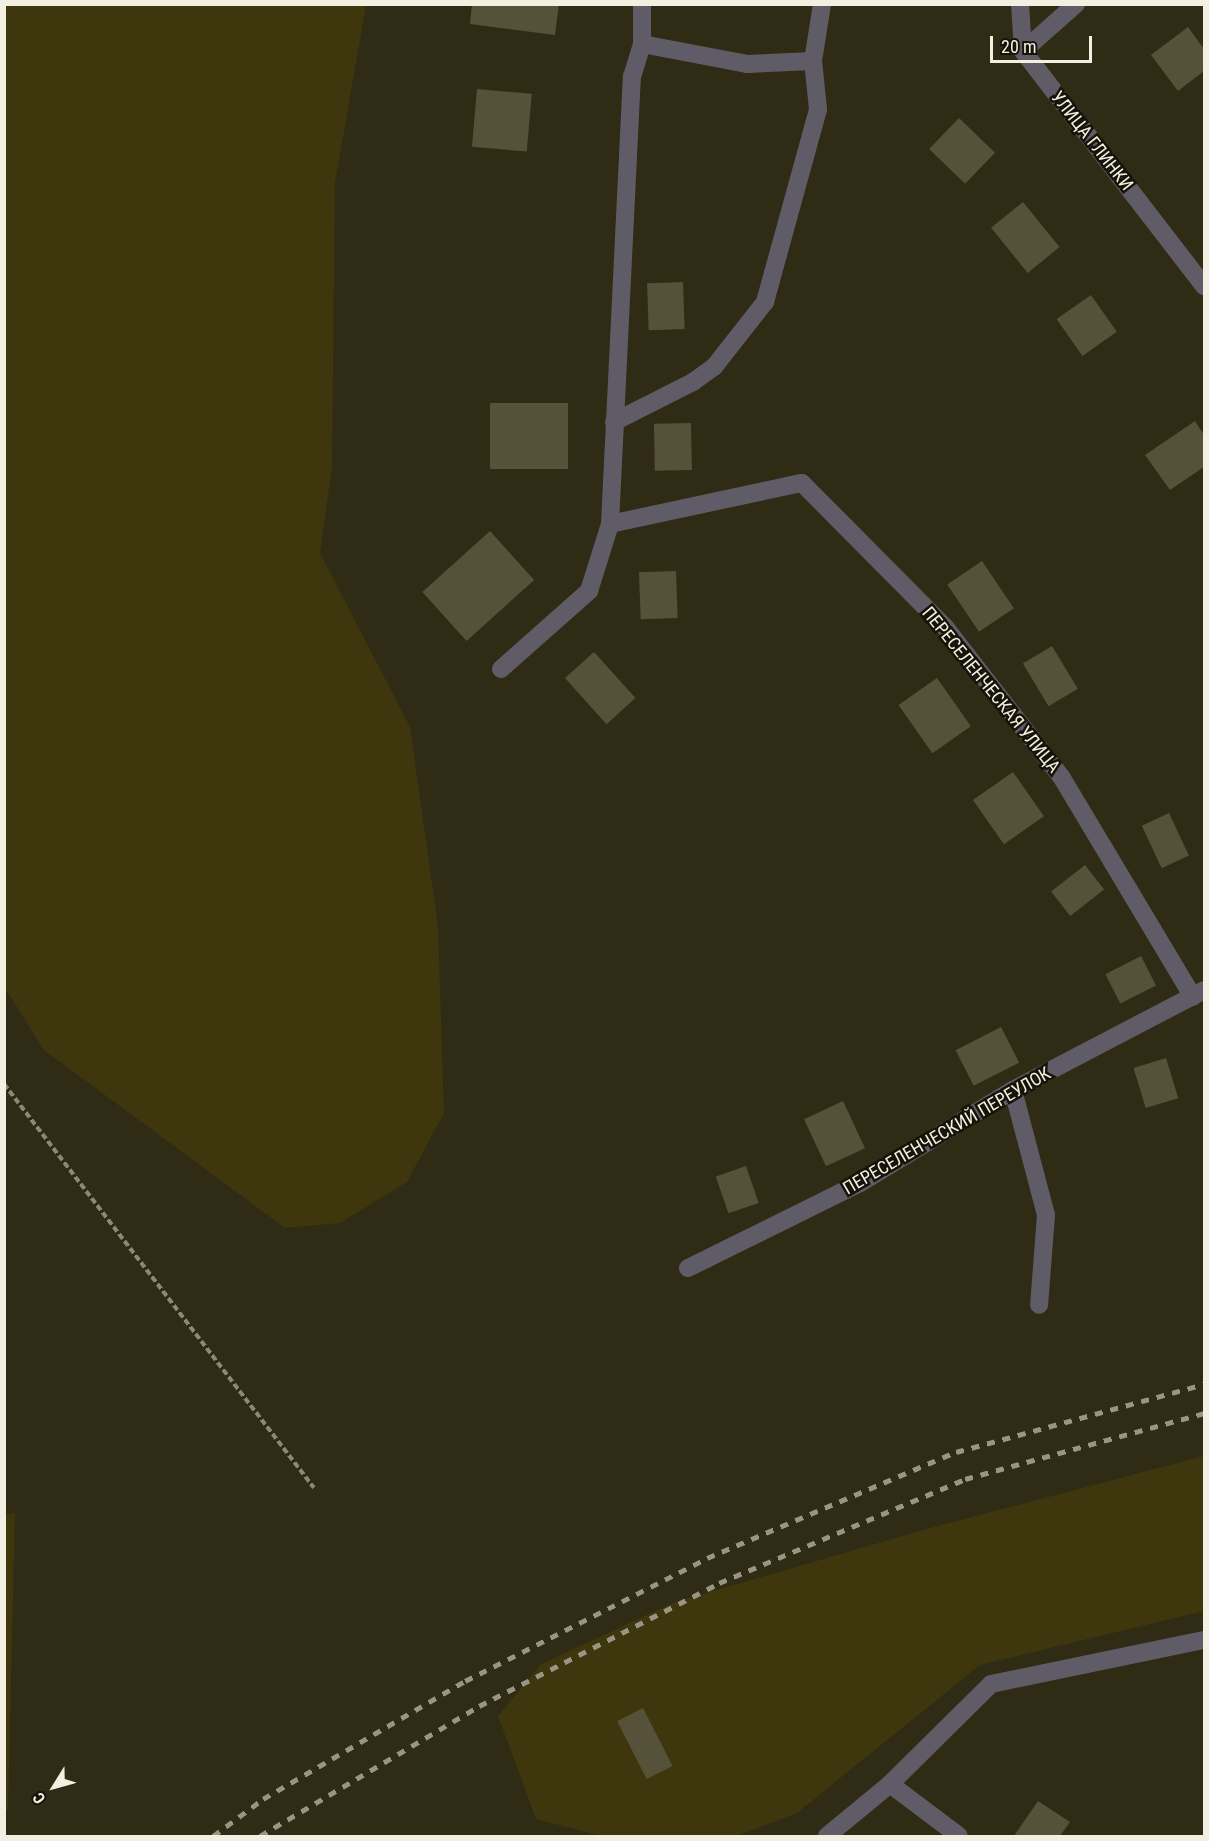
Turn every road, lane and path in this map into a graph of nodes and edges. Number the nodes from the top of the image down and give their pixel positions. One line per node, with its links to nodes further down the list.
1 (642, 4): 5 (street)
2 (822, 4): 7 (street)
3 (1020, 4): 6 (street)
4 (1076, 4): 6 (street)
5 (642, 44): 7 (street); 9 (street)
6 (1023, 51): 8 (street, УЛИЦА ГЛИНКИ)
7 (813, 61): 9 (street)
8 (1204, 286)
9 (614, 422): 10 (street)
10 (610, 524): 11 (street); 12 (street, ПЕРЕСЕЛЕНЧЕСКАЯ УЛИЦА)
11 (501, 669)
12 (1199, 994): 14 (street, ПЕРЕСЕЛЕНЧЕСКИЙ ПЕРЕУЛОК)
13 (4, 1084): 17 (path)
14 (1013, 1090): 15 (street, ПЕРЕСЕЛЕНЧЕСКИЙ ПЕРЕУЛОК); 16 (street)
15 (688, 1268)
16 (1039, 1305)
17 (314, 1488)
18 (1204, 1640): 19 (street)
19 (890, 1784): 20 (street); 21 (street)
20 (826, 1836)
21 (959, 1836)

